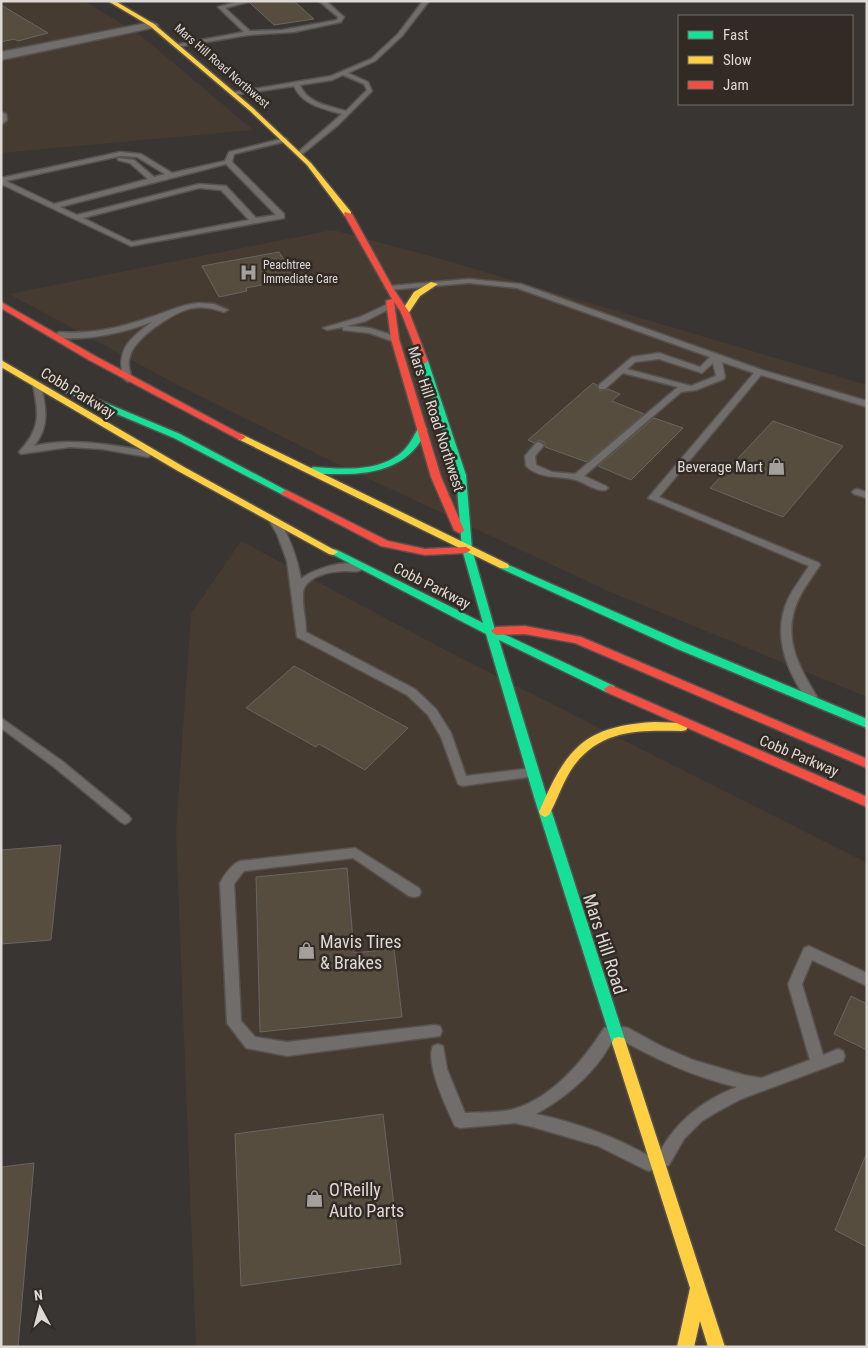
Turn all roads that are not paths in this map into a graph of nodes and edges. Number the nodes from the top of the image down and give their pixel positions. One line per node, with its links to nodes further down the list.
1 (111, 1): 5 (main road, Mars Hill Road Northwest)
2 (249, 1): 6 (lane)
3 (322, 1): 6 (lane)
4 (426, 1): 9 (lane)
5 (152, 25): 7 (main road, Mars Hill Road Northwest); 8 (street)
6 (248, 33): 7 (lane)
7 (179, 46): 11 (main road, Mars Hill Road Northwest)
8 (1, 56)
9 (343, 73): 10 (lane); 12 (lane)
10 (296, 83): 11 (lane); 12 (lane)
11 (232, 92): 15 (main road, Mars Hill Road Northwest)
12 (346, 112): 16 (lane)
13 (1, 114): 14 (lane)
14 (1, 123)
15 (285, 140): 16 (main road, Mars Hill Road Northwest); 17 (lane)
16 (299, 154): 26 (main road, Mars Hill Road Northwest)
17 (228, 162): 18 (lane); 24 (lane)
18 (171, 175): 19 (lane); 20 (lane)
19 (16, 176): 20 (lane); 21 (lane)
20 (153, 180): 22 (lane)
21 (1, 181): 22 (lane)
22 (54, 206): 23 (lane)
23 (78, 218): 24 (lane); 24 (lane)
24 (254, 221)
25 (434, 284): 26 (lane); 31 (main road); 36 (lane)
26 (389, 288): 28 (main road, Mars Hill Road Northwest); 31 (main road, Mars Hill Road Northwest)
27 (1, 304): 34 (main road)
28 (390, 305): 32 (lane); 35 (main road, Mars Hill Road Northwest)
29 (224, 310): 30 (lane)
30 (174, 312): 34 (lane); 41 (lane)
31 (406, 312): 53 (main road, Mars Hill Road Northwest)
32 (337, 327): 33 (lane); 35 (lane)
33 (327, 328)
34 (50, 334): 41 (main road)
35 (395, 339): 46 (main road, Mars Hill Road Northwest)
36 (716, 356): 38 (lane); 39 (lane); 44 (lane)
37 (1, 364): 40 (main road, Cobb Parkway)
38 (621, 370): 43 (lane); 44 (lane)
39 (759, 372): 45 (lane); 57 (lane)
40 (22, 376): 42 (main road, Cobb Parkway); 53 (main road)
41 (128, 379): 49 (main road)
42 (37, 385): 48 (main road, Cobb Parkway); 48 (lane)
43 (602, 387)
44 (693, 388): 50 (lane)
45 (867, 404)
46 (422, 429): 49 (main road); 53 (main road, Mars Hill Road Northwest)
47 (539, 445): 50 (lane)
48 (154, 455): 52 (main road, Cobb Parkway)
49 (303, 469): 53 (main road)
50 (577, 477): 51 (lane)
51 (603, 488)
52 (274, 520): 54 (main road, Cobb Parkway); 55 (lane)
53 (467, 550): 56 (main road, Mars Hill Road); 57 (main road)
54 (364, 568): 55 (lane); 56 (main road, Cobb Parkway)
55 (299, 589): 62 (lane)
56 (490, 632): 60 (main road, Cobb Parkway); 61 (main road); 62 (main road, Mars Hill Road)
57 (817, 704): 59 (main road)
58 (1, 722): 65 (lane)
59 (867, 724)
60 (700, 729): 63 (main road, Cobb Parkway); 64 (main road)
61 (867, 764)
62 (533, 773): 64 (main road, Mars Hill Road)
63 (867, 802)
64 (545, 812): 68 (main road, Mars Hill Road)
65 (125, 819)
66 (414, 892): 69 (lane)
67 (867, 980): 72 (lane)
68 (613, 1027): 73 (lane); 74 (lane); 75 (main road, Mars Hill Road)
69 (435, 1031)
70 (438, 1051): 74 (lane)
71 (838, 1056): 72 (lane)
72 (819, 1064): 73 (lane)
73 (763, 1085): 75 (lane)
74 (516, 1116): 75 (lane)
75 (660, 1171): 76 (main road, Mars Hill Road)
76 (696, 1287): 77 (main road); 78 (main road, Mars Hill Road)
77 (685, 1347)
78 (717, 1347)

